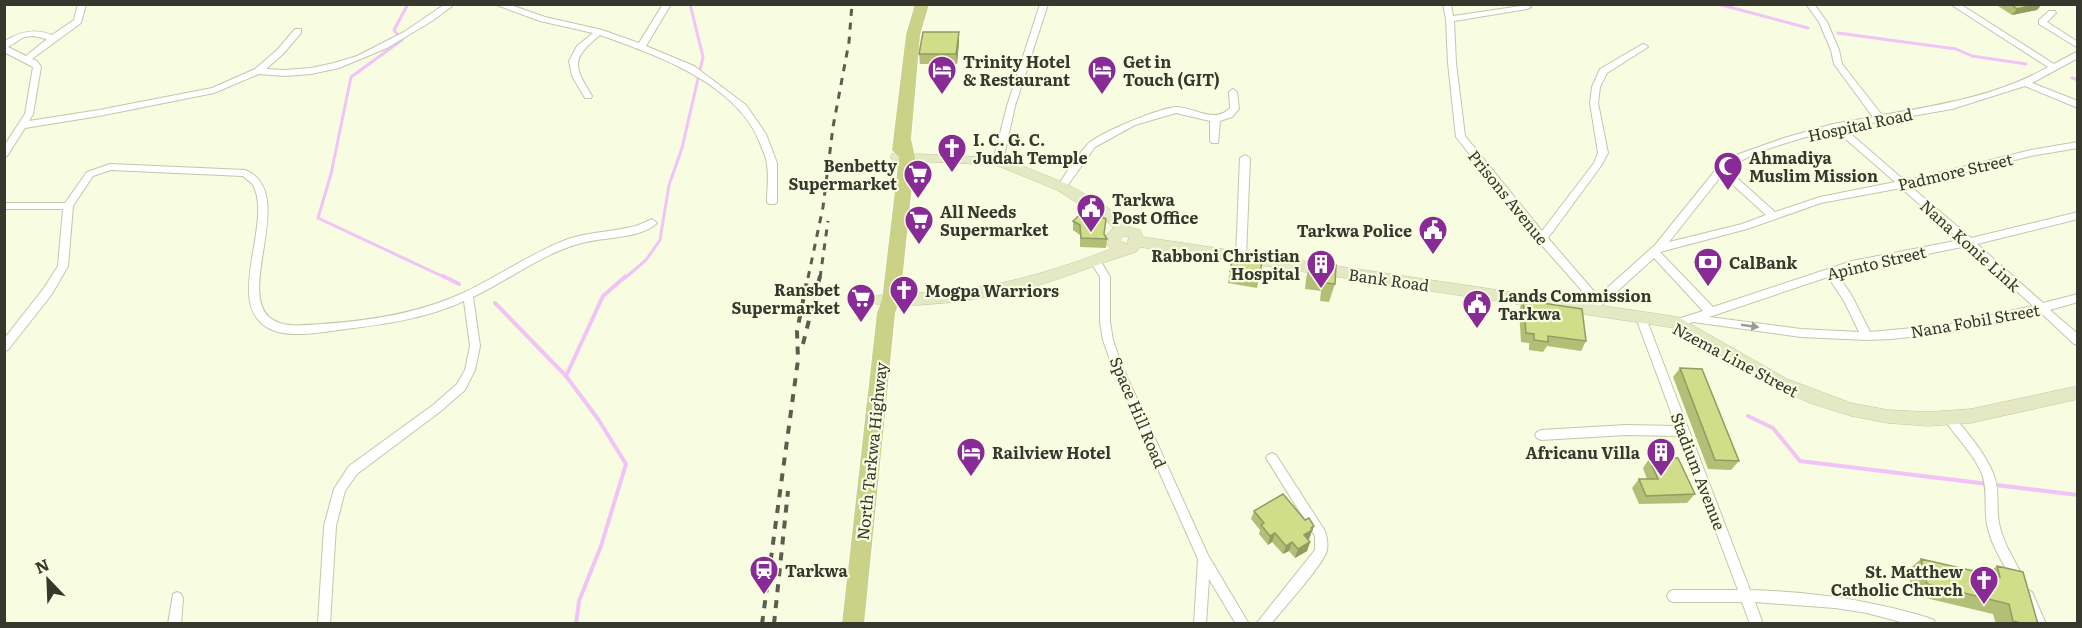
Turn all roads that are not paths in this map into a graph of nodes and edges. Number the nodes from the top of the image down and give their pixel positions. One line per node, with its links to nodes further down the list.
1 (82, 4): 15 (street)
2 (451, 4): 23 (street)
3 (498, 4): 14 (street)
4 (667, 4): 16 (street)
5 (922, 4): 35 (main road, North Tarkwa Highway)
6 (1044, 4): 37 (street)
7 (1447, 4): 12 (street, Prisons Avenue)
8 (1810, 4): 28 (street)
9 (1954, 4): 22 (street)
10 (1527, 7): 12 (street)
11 (2052, 13): 18 (street)
12 (1450, 19): 47 (street, Prisons Avenue)
13 (298, 31): 23 (street)
14 (599, 32): 16 (street); 26 (street)
15 (53, 38): 19 (street); 21 (street)
16 (641, 46): 41 (street)
17 (1644, 46): 47 (street)
18 (2078, 46)
19 (4, 47): 21 (street)
20 (2078, 54): 22 (street, Hospital Road)
21 (27, 59): 30 (street)
22 (2055, 68): 24 (street, Hospital Road)
23 (258, 71): 30 (street)
24 (2025, 83): 27 (street); 28 (street, Hospital Road)
25 (1233, 92): 29 (street)
26 (588, 96)
27 (2078, 105)
28 (1880, 118): 31 (street, Hospital Road)
29 (1215, 119): 32 (street); 40 (street)
30 (24, 125): 34 (street)
31 (1836, 126): 38 (street, Hospital Road); 39 (street, Nana Konie Link)
32 (1215, 141)
33 (2078, 145): 39 (street, Padmore Street)
34 (4, 154)
35 (902, 157): 37 (street); 56 (main road, North Tarkwa Highway)
36 (1245, 158): 51 (street)
37 (998, 160): 40 (street)
38 (1721, 169): 45 (street); 50 (street, Hospital Road)
39 (1904, 184): 45 (street, Padmore Street); 48 (street, Nana Konie Link)
40 (1062, 187): 49 (street)
41 (772, 202)
42 (4, 206): 43 (street)
43 (68, 206): 54 (street); 64 (street)
44 (2078, 215): 48 (street, Apinto Street)
45 (1773, 216): 50 (street, Padmore Street)
46 (652, 223): 54 (street)
47 (1542, 238): 57 (street, Prisons Avenue)
48 (1969, 242): 53 (street, Apinto Street); 58 (street, Nana Konie Link)
49 (1131, 245): 51 (street, Bank Road); 52 (street)
50 (1656, 250): 57 (street, Hospital Road); 59 (street)
51 (1241, 257): 57 (street, Bank Road)
52 (1095, 261): 56 (street); 70 (street, Space Hill Road)
53 (1830, 272): 59 (street, Apinto Street); 62 (street)
54 (468, 295): 76 (street)
55 (2078, 298): 58 (street, Nana Fobil Street)
56 (886, 304): 77 (main road, North Tarkwa Highway)
57 (1595, 306): 60 (street, Bank Road)
58 (2041, 308): 62 (street, Nana Fobil Street); 63 (street, Nana Konie Link)
59 (1711, 312): 61 (street, Apinto Street)
60 (1641, 318): 61 (street, Nzema Line Street); 67 (street, Stadium Avenue)
61 (1685, 321): 62 (street, Nana Fobil Street, one-way to 62); 66 (street, Nzema Line Street)
62 (1867, 336)
63 (2078, 341)
64 (4, 347)
65 (2078, 392): 66 (street, Nzema Line Street)
66 (1949, 418): 82 (street)
67 (1684, 431): 68 (street); 72 (street, Stadium Avenue)
68 (1541, 435)
69 (1272, 458): 80 (street)
70 (1204, 559): 78 (street); 79 (street, Space Hill Road)
71 (1674, 596): 72 (street)
72 (1747, 597): 74 (street); 81 (street, Stadium Avenue)
73 (177, 598): 75 (street)
74 (1923, 622)
75 (174, 624)
76 (324, 624)
77 (853, 624)
78 (1200, 624)
79 (1243, 624)
80 (1262, 624)
81 (1757, 624)
82 (2040, 624)

